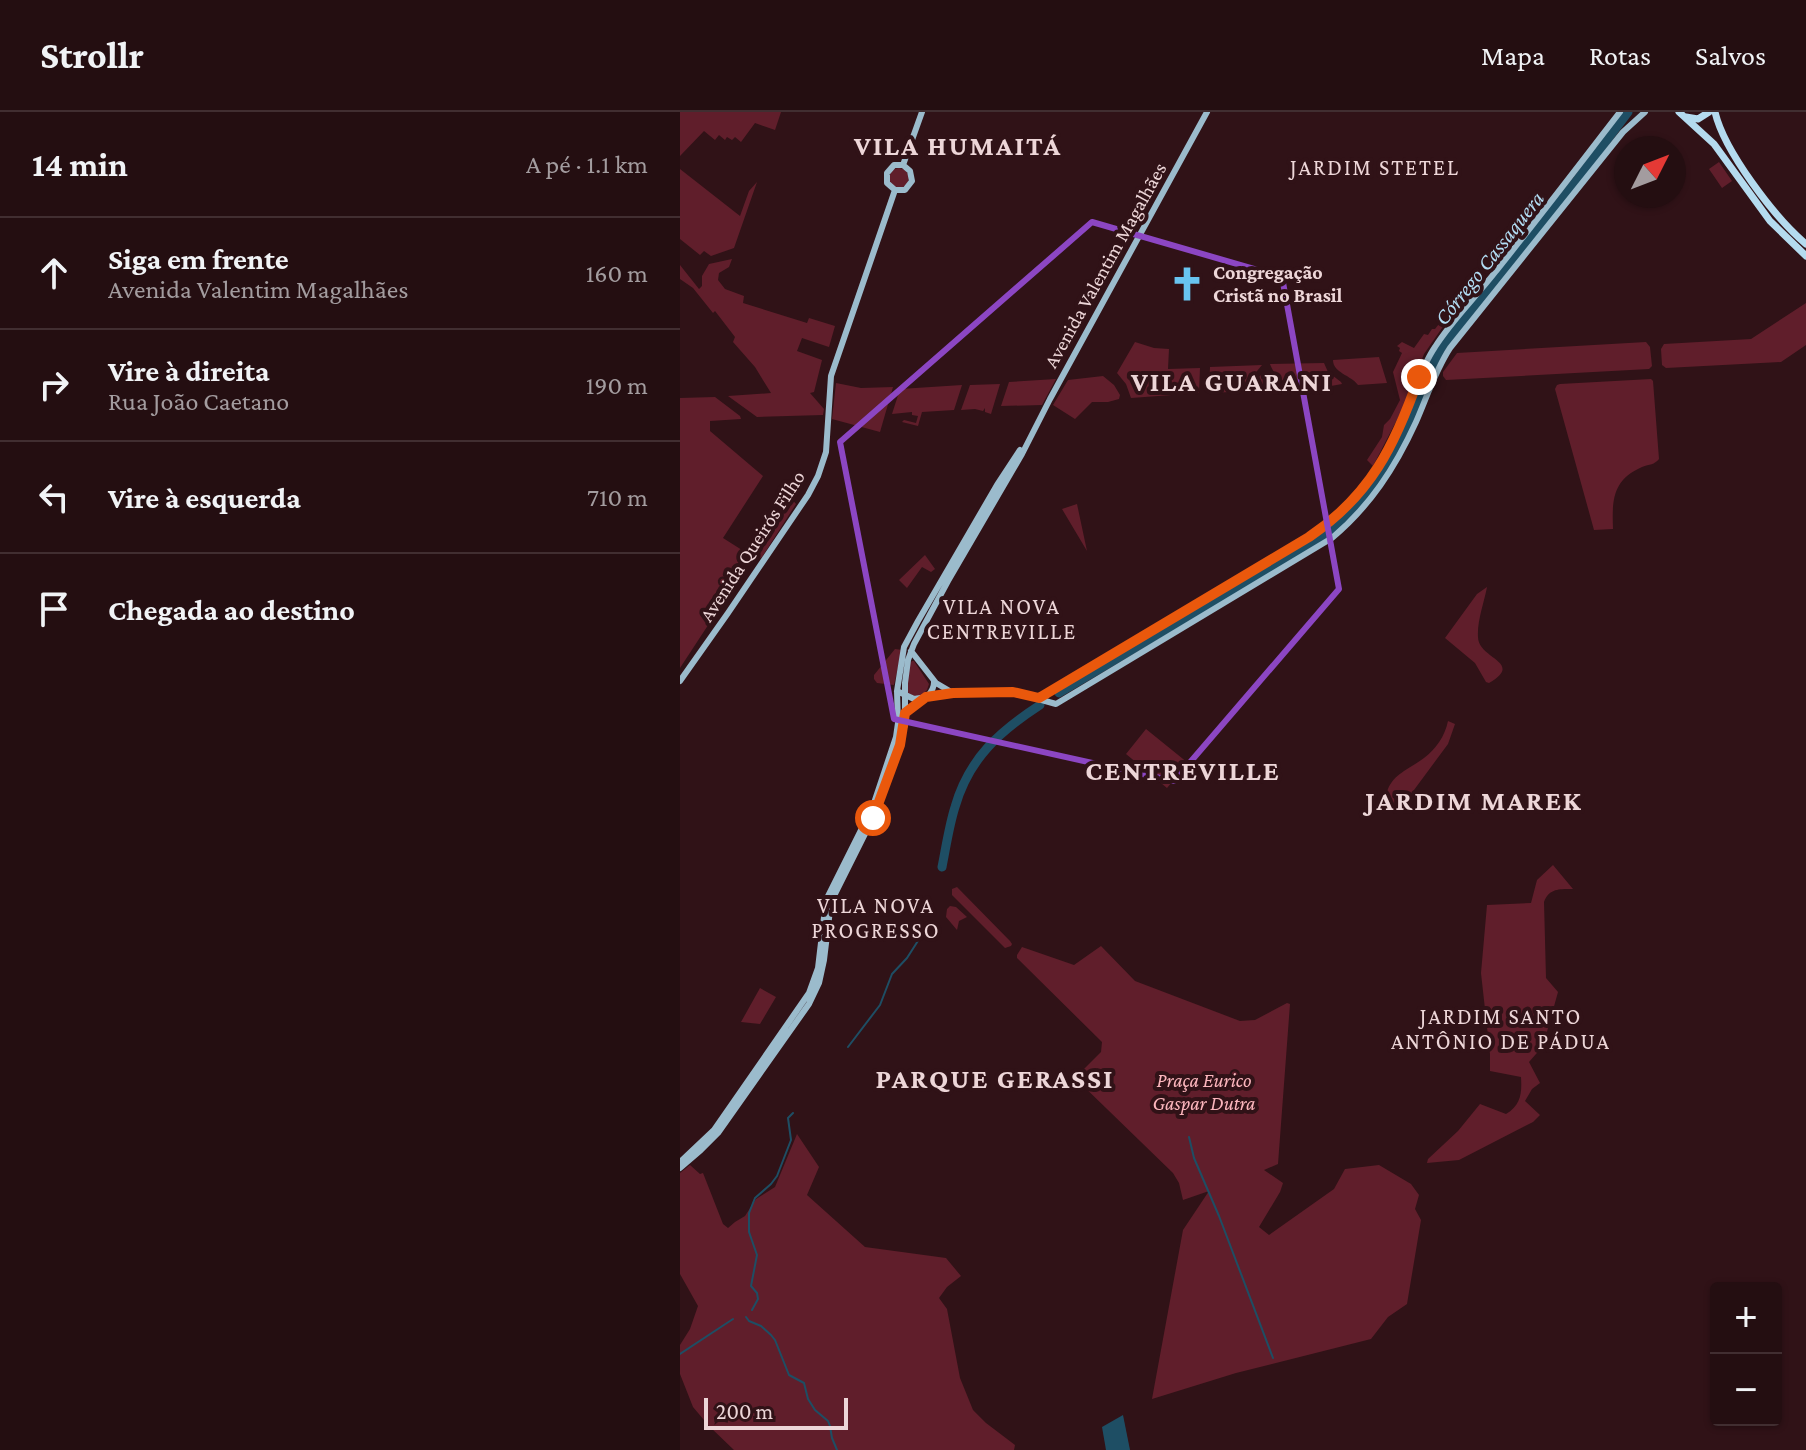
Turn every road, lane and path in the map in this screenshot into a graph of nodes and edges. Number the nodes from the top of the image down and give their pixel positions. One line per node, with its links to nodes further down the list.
1 (922, 112): 7 (main road)
2 (1620, 112): 18 (main road)
3 (1645, 112): 18 (main road)
4 (1712, 112): 6 (highway); 9 (highway)
5 (1206, 113): 11 (main road, Avenida Valentim Magalhães)
6 (1682, 114): 10 (highway)
7 (903, 165): 8 (main road); 8 (main road)
8 (895, 190): 12 (main road, Avenida Queirós Filho)
9 (1806, 244)
10 (1806, 256)
11 (908, 649): 13 (main road); 14 (main road, Avenida Valentim Magalhães); 16 (main road, Avenida Valentim Magalhães)
12 (680, 681)
13 (934, 681): 15 (main road); 17 (main road)
14 (897, 691): 16 (main road); 20 (main road, Avenida Valentim Magalhães)
15 (953, 693): 17 (main road); 18 (main road)
16 (904, 696): 17 (main road); 19 (main road, Avenida Valentim Magalhães)
17 (926, 697): 19 (main road)
18 (1039, 698)
19 (905, 713): 21 (main road, Avenida Valentim Magalhães)
20 (680, 1162)
21 (680, 1168)

